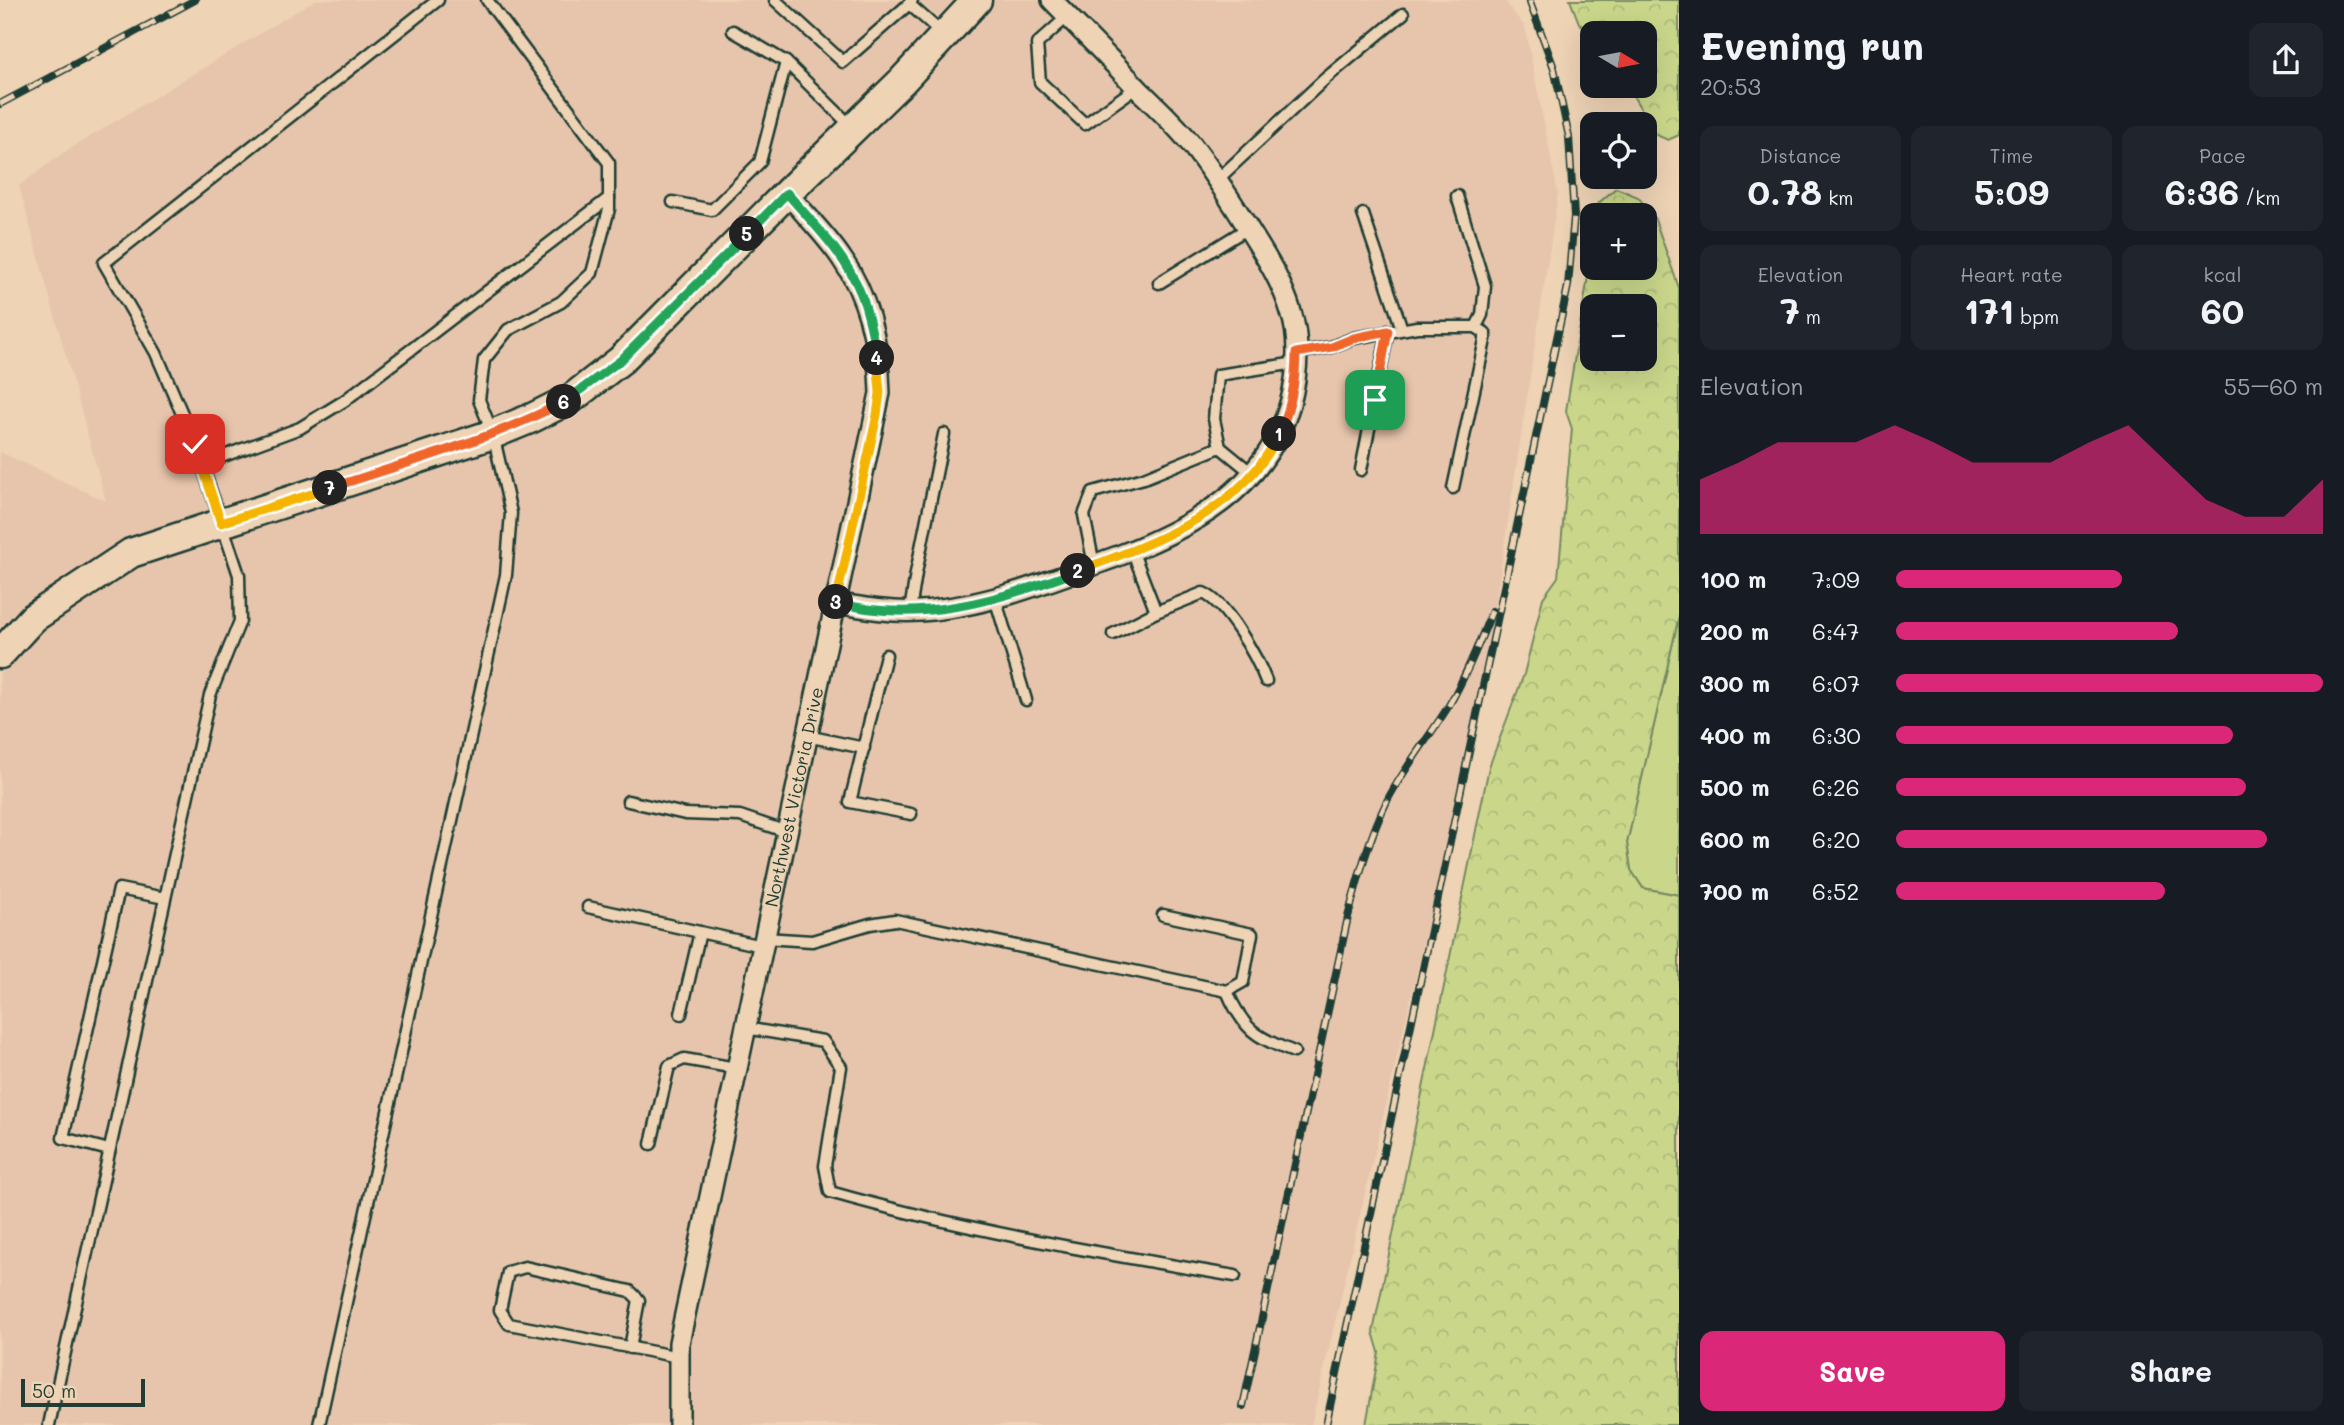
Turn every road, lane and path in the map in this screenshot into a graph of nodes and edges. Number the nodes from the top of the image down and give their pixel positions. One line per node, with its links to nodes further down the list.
1 (438, 0): 29 (lane)
2 (487, 0): 17 (lane)
3 (775, 0): 6 (lane)
4 (977, 0): 10 (street)
5 (1052, 0): 8 (street)
6 (910, 2): 10 (lane)
7 (1403, 14): 14 (lane)
8 (1068, 16): 12 (street); 12 (lane)
9 (733, 32): 11 (lane)
10 (944, 36): 13 (street)
11 (786, 62): 13 (lane); 18 (lane)
12 (1137, 87): 14 (street)
13 (853, 128): 15 (street)
14 (1217, 180): 20 (street)
15 (787, 193): 26 (street); 37 (street, Northwest Victoria Drive)
16 (1457, 196): 22 (lane)
17 (609, 198): 26 (lane); 29 (lane)
18 (673, 202)
19 (1363, 214): 23 (lane)
20 (1248, 228): 21 (lane); 25 (street)
21 (1158, 283)
22 (1476, 327): 23 (lane); 32 (lane)
23 (1402, 329): 24 (lane)
24 (1388, 331): 25 (lane); 30 (lane)
25 (1296, 358): 28 (lane); 31 (street)
26 (493, 433): 33 (street); 66 (lane)
27 (944, 434): 38 (lane)
28 (1220, 447): 31 (lane); 35 (lane)
29 (202, 464): 33 (lane)
30 (1361, 470)
31 (1253, 474): 34 (street)
32 (1453, 488)
33 (221, 523): 41 (street); 50 (lane)
34 (1132, 550): 35 (street); 39 (lane)
35 (1094, 565): 36 (street)
36 (995, 597): 38 (street); 44 (lane)
37 (836, 603): 38 (street); 45 (street, Northwest Victoria Drive)
38 (910, 611)
39 (1156, 612): 40 (lane); 43 (lane)
40 (1113, 634)
41 (1, 648)
42 (886, 655): 46 (lane)
43 (1266, 681)
44 (1026, 701)
45 (807, 736): 46 (lane); 49 (street, Northwest Victoria Drive)
46 (864, 748): 48 (lane)
47 (628, 801): 49 (lane)
48 (911, 814)
49 (787, 832): 54 (street, Northwest Victoria Drive)
50 (165, 898): 61 (lane); 61 (lane)
51 (588, 907): 53 (lane)
52 (1163, 915): 55 (lane)
53 (699, 932): 54 (lane); 56 (lane)
54 (763, 942): 55 (lane); 57 (street, Northwest Victoria Drive)
55 (1227, 991): 58 (lane)
56 (681, 1014)
57 (745, 1028): 59 (street, Northwest Victoria Drive); 62 (lane)
58 (1294, 1052)
59 (736, 1068): 60 (lane); 64 (street, Northwest Victoria Drive)
60 (651, 1144)
61 (109, 1150): 65 (lane)
62 (1235, 1276)
63 (630, 1348): 63 (lane); 64 (lane)
64 (679, 1357): 67 (street, Northwest Victoria Drive)
65 (49, 1425)
66 (319, 1425)
67 (679, 1425)

